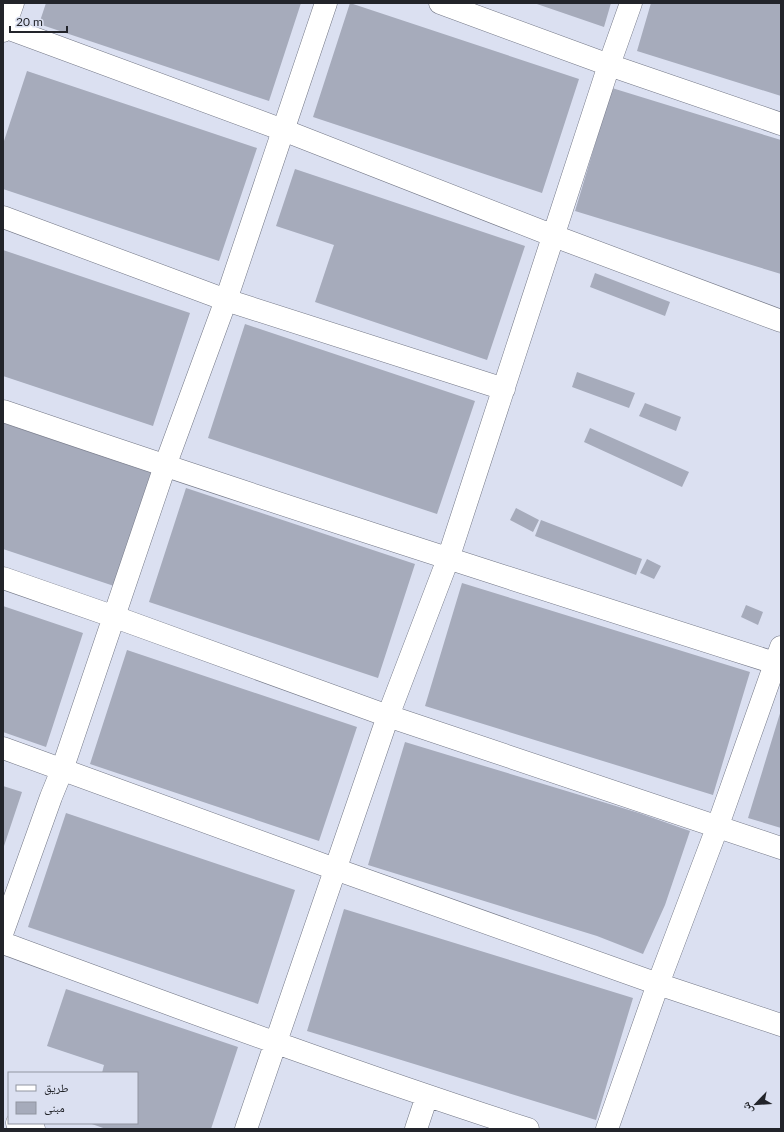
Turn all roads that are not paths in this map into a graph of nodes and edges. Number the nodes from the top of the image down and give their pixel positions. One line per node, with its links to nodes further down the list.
1 (13, 3): 5 (street)
2 (326, 3): 8 (street)
3 (440, 3): 6 (street)
4 (631, 3): 6 (street)
5 (4, 29): 8 (street)
6 (609, 64): 7 (street); 10 (street)
7 (781, 124)
8 (283, 130): 10 (street); 11 (street)
9 (3, 217): 11 (street)
10 (554, 236): 12 (street); 13 (street)
11 (226, 300): 13 (street); 15 (street)
12 (781, 321)
13 (504, 389): 16 (street)
14 (3, 411): 15 (street)
15 (165, 466): 16 (street); 18 (street)
16 (448, 559): 19 (street); 20 (street)
17 (3, 578): 18 (street)
18 (115, 617): 20 (street); 22 (street)
19 (779, 659): 23 (street)
20 (388, 716): 23 (street); 25 (street)
21 (3, 748): 22 (street)
22 (62, 770): 25 (street); 26 (street)
23 (717, 828): 24 (street); 28 (street)
24 (781, 848)
25 (335, 869): 28 (street); 30 (street)
26 (3, 931)
27 (3, 943): 30 (street)
28 (658, 984): 29 (street); 37 (street)
29 (781, 1025)
30 (276, 1044): 31 (street); 34 (street)
31 (427, 1096): 35 (street); 36 (street)
32 (20, 1124): 33 (street)
33 (34, 1129)
34 (246, 1129)
35 (416, 1129)
36 (528, 1129)
37 (607, 1129)

